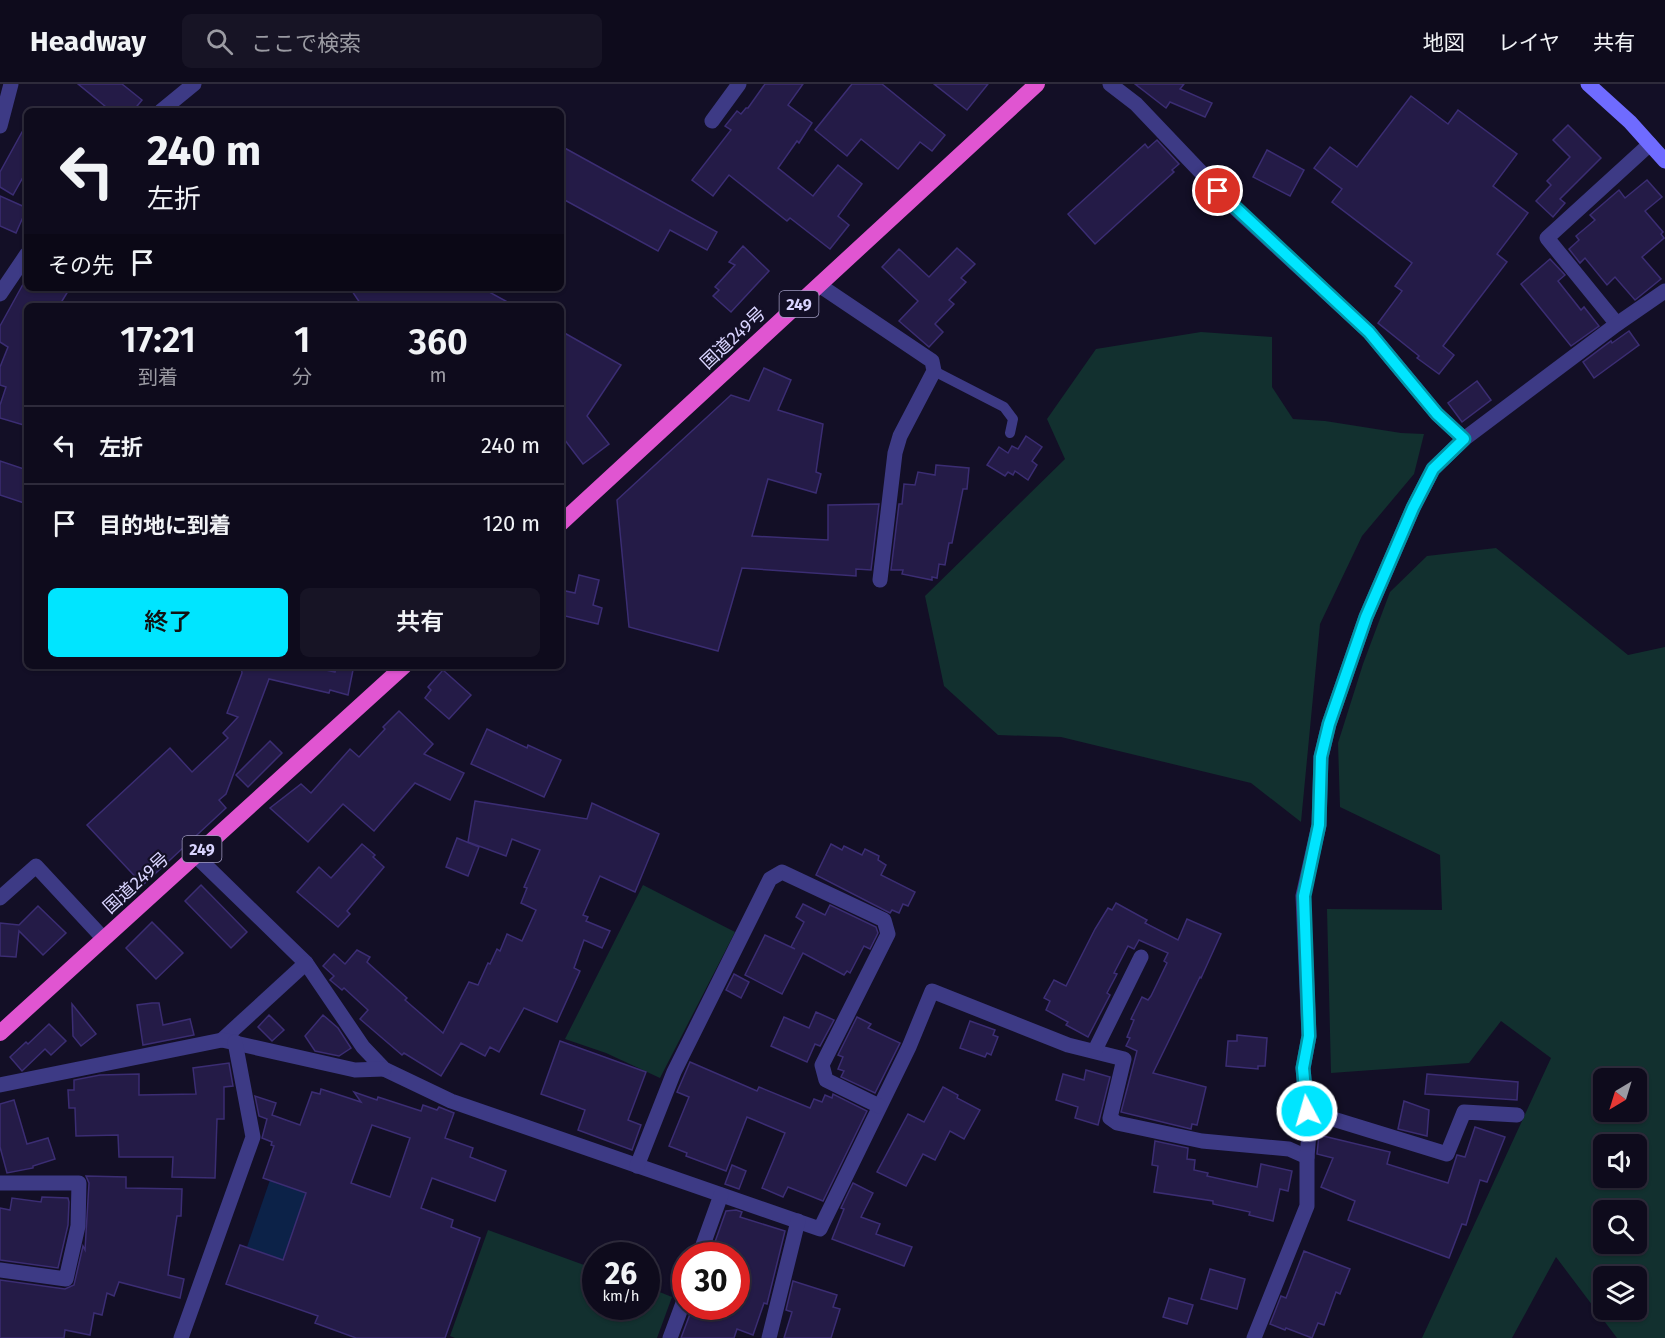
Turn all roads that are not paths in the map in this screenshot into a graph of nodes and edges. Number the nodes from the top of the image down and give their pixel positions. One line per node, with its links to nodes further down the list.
1 (11, 84): 9 (street)
2 (194, 84): 7 (street)
3 (739, 84): 8 (street)
4 (1037, 84): 13 (highway, 国道249号 / 249)
5 (1110, 84): 19 (street)
6 (1588, 84): 10 (main road)
7 (166, 108)
8 (712, 121)
9 (0, 126)
10 (1650, 144): 11 (main road); 16 (street)
11 (1665, 161)
12 (24, 259): 15 (street)
13 (819, 285): 17 (street); 20 (highway, 国道249号 / 249)
14 (1665, 291): 16 (street)
15 (0, 294)
16 (1617, 324): 19 (street)
17 (934, 371): 18 (lane); 21 (street)
18 (1010, 433)
19 (1464, 439): 34 (street)
20 (564, 520)
21 (880, 580)
22 (401, 669): 23 (highway, 国道249号 / 249)
23 (195, 855): 25 (highway, 国道249号 / 249); 27 (street)
24 (0, 898): 25 (street)
25 (103, 938): 28 (highway, 国道249号 / 249)
26 (1141, 957): 30 (street)
27 (306, 963): 29 (street); 31 (street)
28 (0, 1033)
29 (229, 1041): 31 (street); 32 (street); 44 (street)
30 (1095, 1050): 33 (street); 36 (street)
31 (384, 1069): 37 (street)
32 (0, 1085)
33 (879, 1106): 37 (street); 40 (street)
34 (1307, 1111): 35 (street); 36 (street)
35 (1517, 1115)
36 (1307, 1157): 47 (street)
37 (637, 1166): 39 (street)
38 (0, 1183): 42 (street)
39 (721, 1195): 40 (street); 41 (street)
40 (798, 1221): 46 (street)
41 (704, 1242)
42 (0, 1270)
43 (677, 1320): 45 (street)
44 (181, 1338)
45 (670, 1338)
46 (769, 1338)
47 (1254, 1338)

